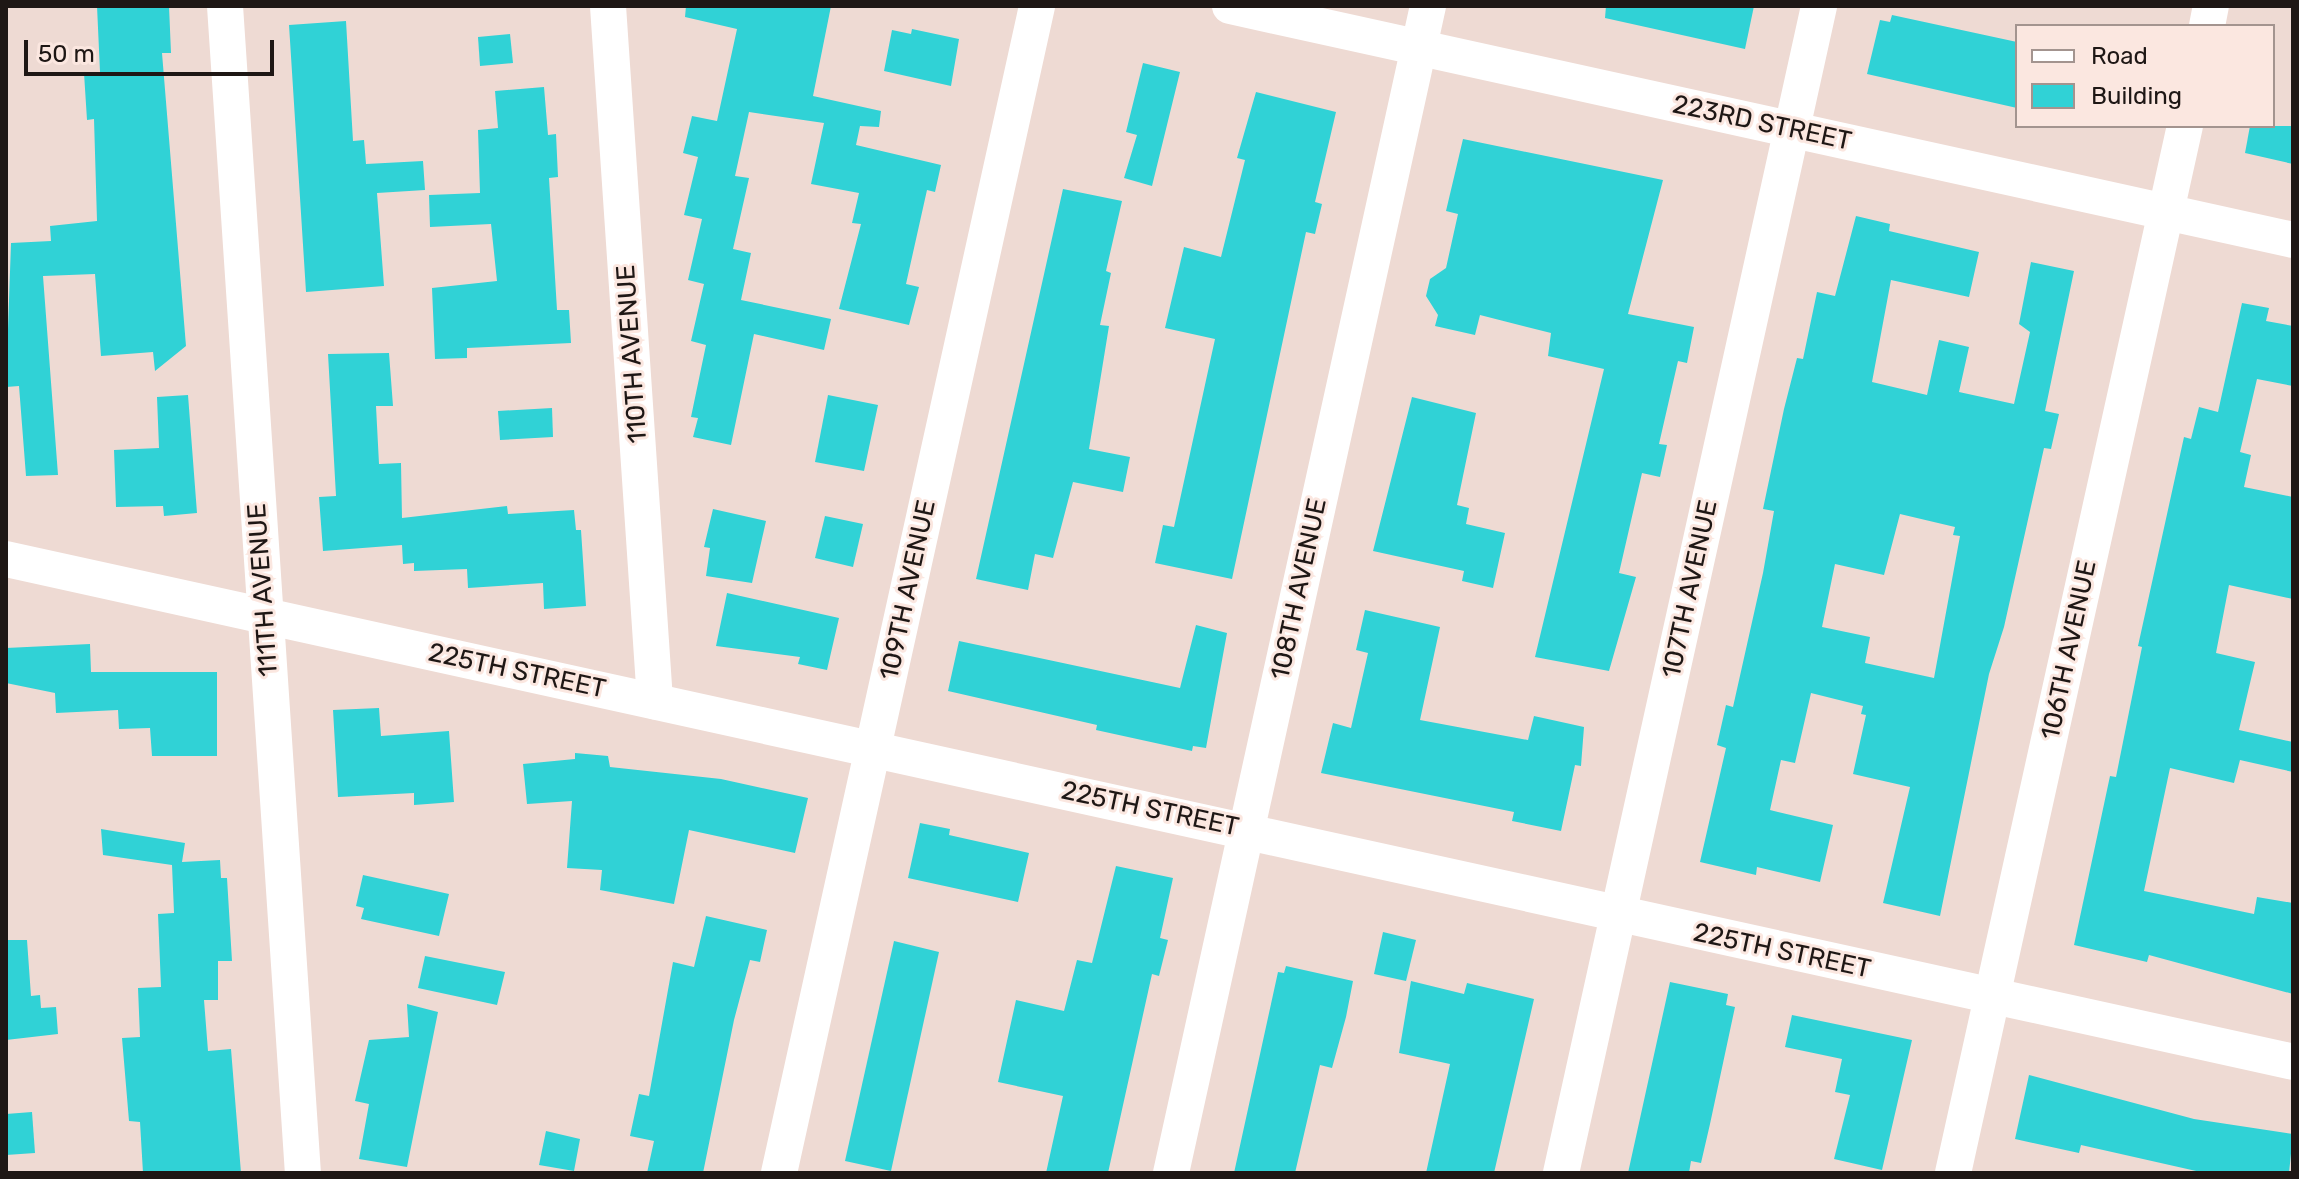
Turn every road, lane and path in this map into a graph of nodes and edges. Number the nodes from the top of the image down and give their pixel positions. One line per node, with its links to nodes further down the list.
1 (225, 6): 13 (street, 111TH AVENUE)
2 (608, 6): 14 (street, 110TH AVENUE)
3 (1037, 6): 15 (street, 109TH AVENUE)
4 (1230, 6): 7 (street, 223RD STREET)
5 (1428, 6): 7 (street, 108TH AVENUE)
6 (1819, 6): 9 (street, 107TH AVENUE)
7 (1419, 48): 9 (street, 223RD STREET); 16 (street, 108TH AVENUE)
8 (2185, 128): 10 (street, 106TH AVENUE)
9 (1791, 129): 10 (street, 223RD STREET); 17 (street, 107TH AVENUE)
10 (2166, 212): 11 (street, 223RD STREET); 18 (street, 106TH AVENUE)
11 (2293, 240)
12 (6, 559): 13 (street, 225TH STREET)
13 (265, 615): 14 (street, 225TH STREET); 20 (street, 111TH AVENUE)
14 (655, 701): 15 (street, 225TH STREET)
15 (873, 748): 16 (street, 225TH STREET); 21 (street, 109TH AVENUE)
16 (1246, 831): 17 (street, 225TH STREET); 22 (street, 108TH AVENUE)
17 (1618, 916): 18 (street, 225TH STREET); 23 (street, 107TH AVENUE)
18 (1993, 996): 19 (street, 225TH STREET); 24 (street, 106TH AVENUE)
19 (2293, 1062)
20 (303, 1173)
21 (779, 1173)
22 (1171, 1173)
23 (1561, 1173)
24 (1953, 1173)

